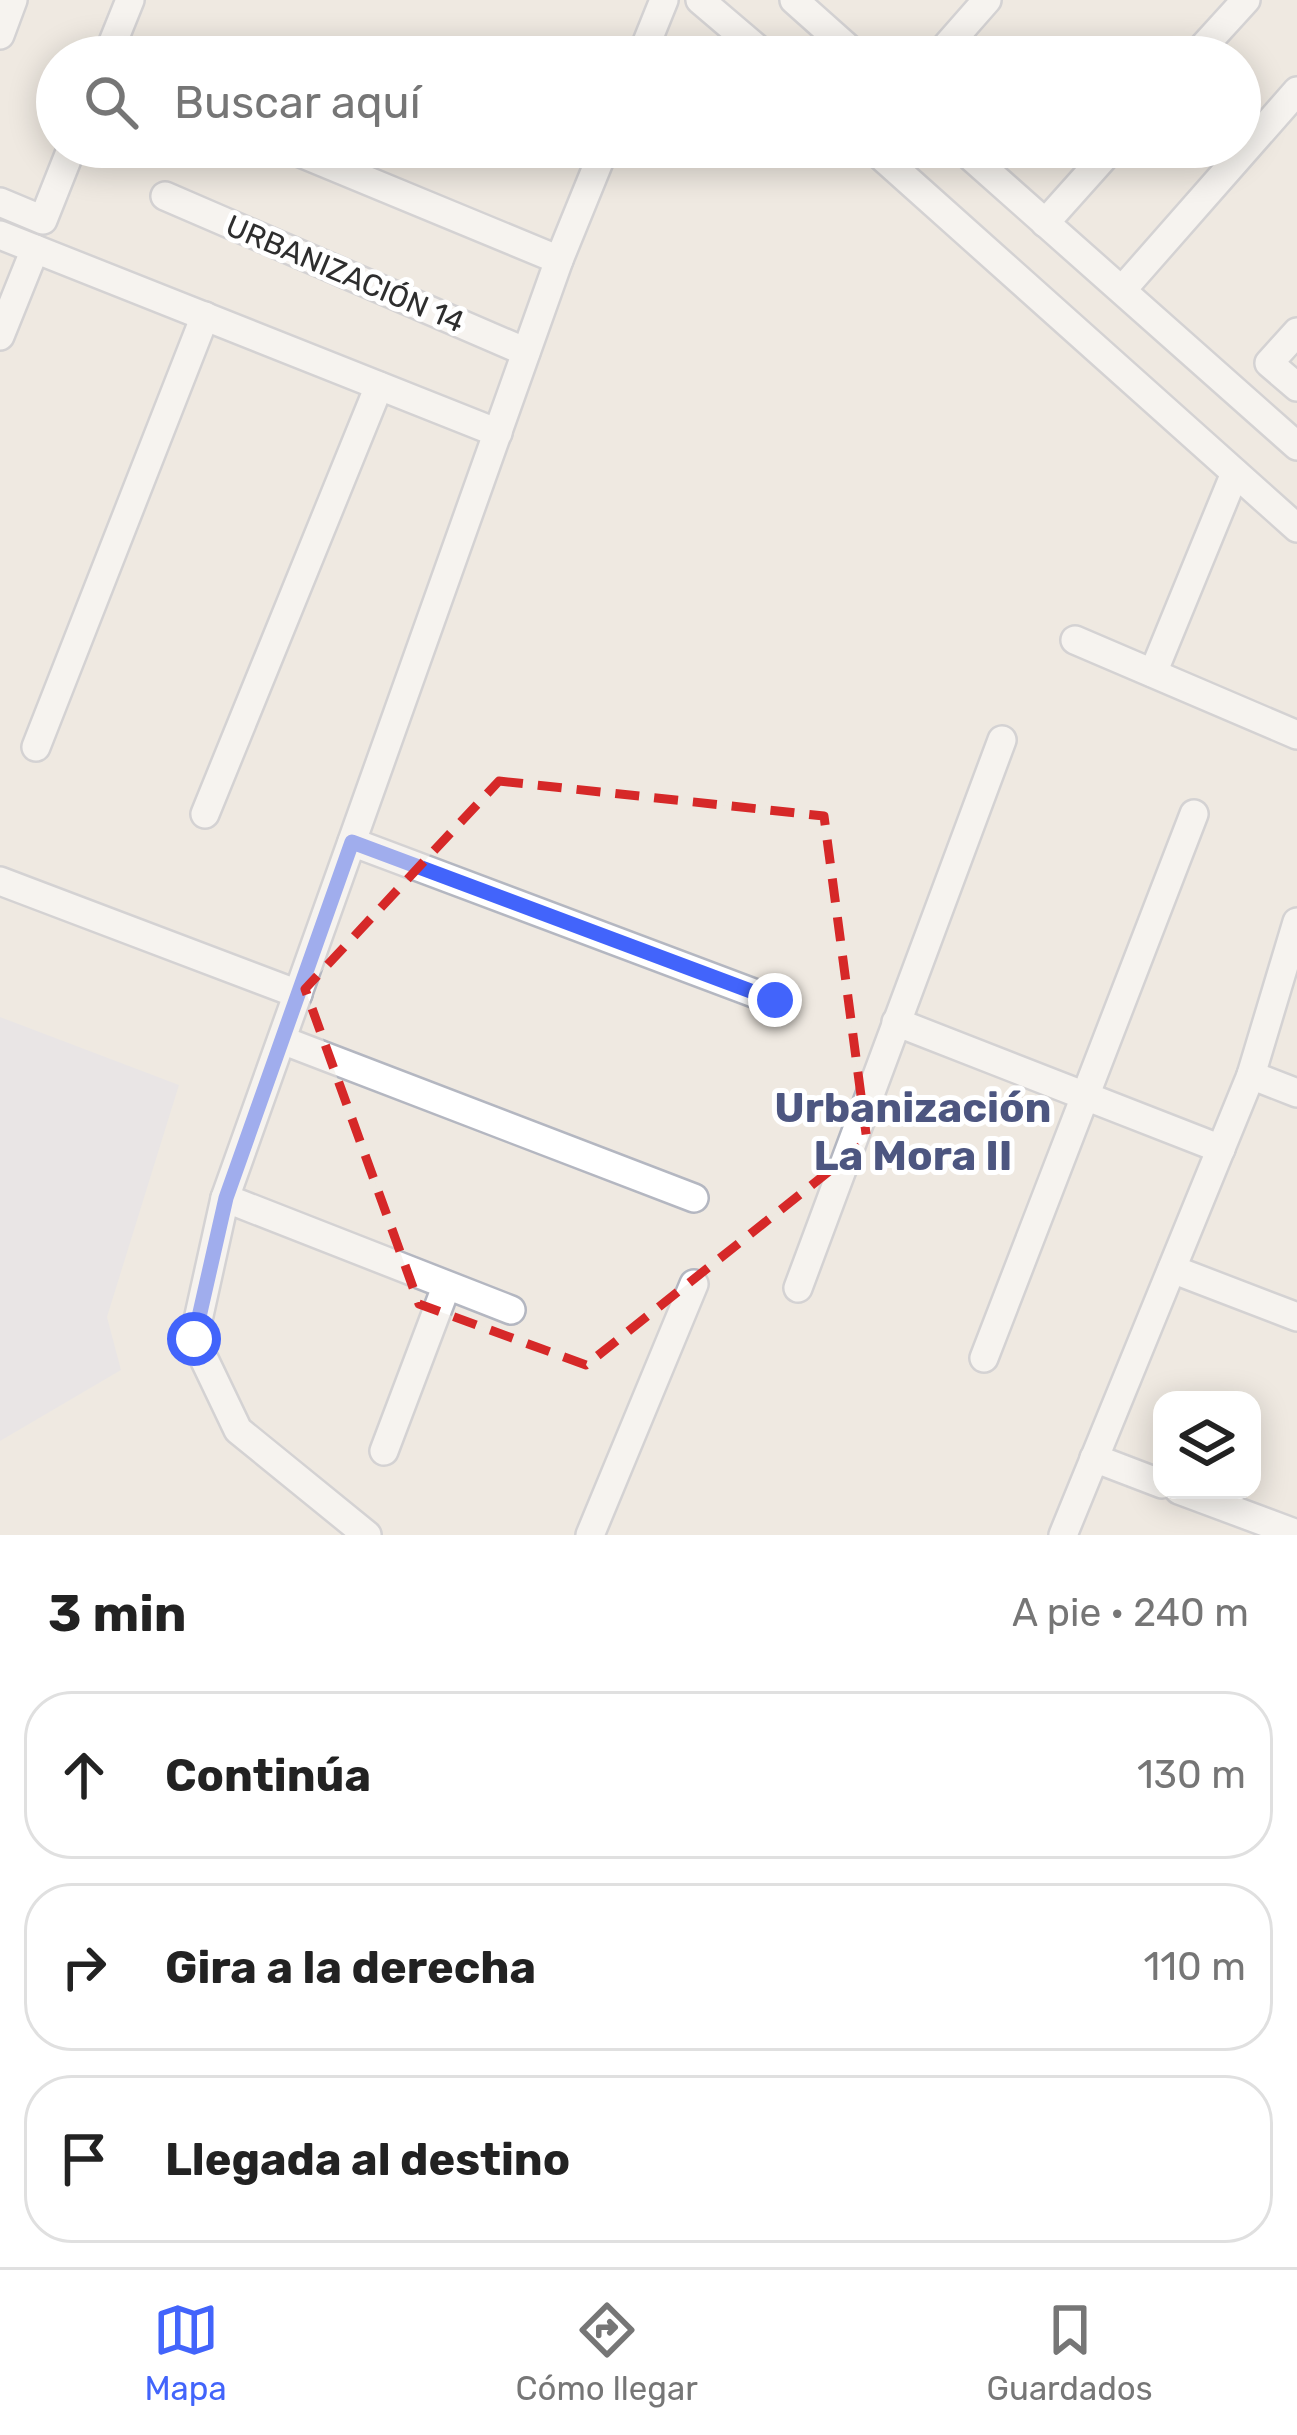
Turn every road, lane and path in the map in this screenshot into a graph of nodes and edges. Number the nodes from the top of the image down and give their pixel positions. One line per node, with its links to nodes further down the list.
1 (13, 0): 8 (street)
2 (130, 0): 9 (street)
3 (664, 0): 10 (street)
4 (700, 0): 11 (street)
5 (794, 0): 12 (street)
6 (987, 0): 13 (street)
7 (1246, 0): 14 (street)
8 (0, 35)
9 (115, 36)
10 (649, 36)
11 (742, 36)
12 (834, 36)
13 (955, 36)
14 (1214, 36)
15 (1297, 91): 16 (street)
16 (1261, 132)
17 (64, 168): 25 (street)
18 (337, 168): 29 (street)
19 (596, 168): 29 (street)
20 (895, 168): 41 (street)
21 (983, 168): 26 (street)
22 (1095, 168): 26 (street)
23 (1229, 168): 30 (street)
24 (165, 196): 34 (street, URBANIZACIÓN 14)
25 (0, 202)
26 (1045, 223): 30 (street)
27 (0, 235): 28 (street)
28 (34, 249): 31 (street); 33 (street)
29 (559, 260): 34 (street)
30 (1122, 290): 38 (street)
31 (205, 316): 36 (street); 47 (street)
32 (1297, 332): 35 (street)
33 (0, 336)
34 (526, 352): 39 (street)
35 (1269, 363): 37 (street); 38 (street)
36 (379, 386): 39 (street); 48 (street)
37 (1297, 387)
38 (1240, 395): 40 (street)
39 (498, 433): 50 (street)
40 (1297, 446)
41 (1235, 472): 42 (street); 44 (street)
42 (1297, 528)
43 (1075, 640): 44 (street)
44 (1153, 673): 45 (street)
45 (1297, 735)
46 (1002, 740): 55 (street)
47 (36, 747)
48 (205, 814)
49 (1194, 814): 59 (street)
50 (352, 842): 53 (street); 54 (street)
51 (0, 881): 53 (street)
52 (1297, 922): 57 (street)
53 (298, 994): 56 (street)
54 (775, 1000)
55 (896, 1022): 59 (street); 66 (street)
56 (282, 1040): 61 (street); 62 (street)
57 (1251, 1075): 58 (street); 60 (street)
58 (1297, 1093)
59 (1085, 1096): 60 (street); 69 (street)
60 (1221, 1149): 63 (street)
61 (226, 1198): 65 (street); 75 (street)
62 (694, 1198)
63 (1172, 1269): 68 (street); 71 (street)
64 (694, 1284): 76 (street)
65 (446, 1287): 67 (street); 70 (street)
66 (798, 1288)
67 (511, 1310)
68 (1297, 1317)
69 (984, 1358)
70 (384, 1451)
71 (1094, 1458): 72 (street); 77 (street)
72 (1153, 1481)
73 (1203, 1499): 74 (street)
74 (1297, 1534)
75 (368, 1535)
76 (590, 1535)
77 (1063, 1535)

